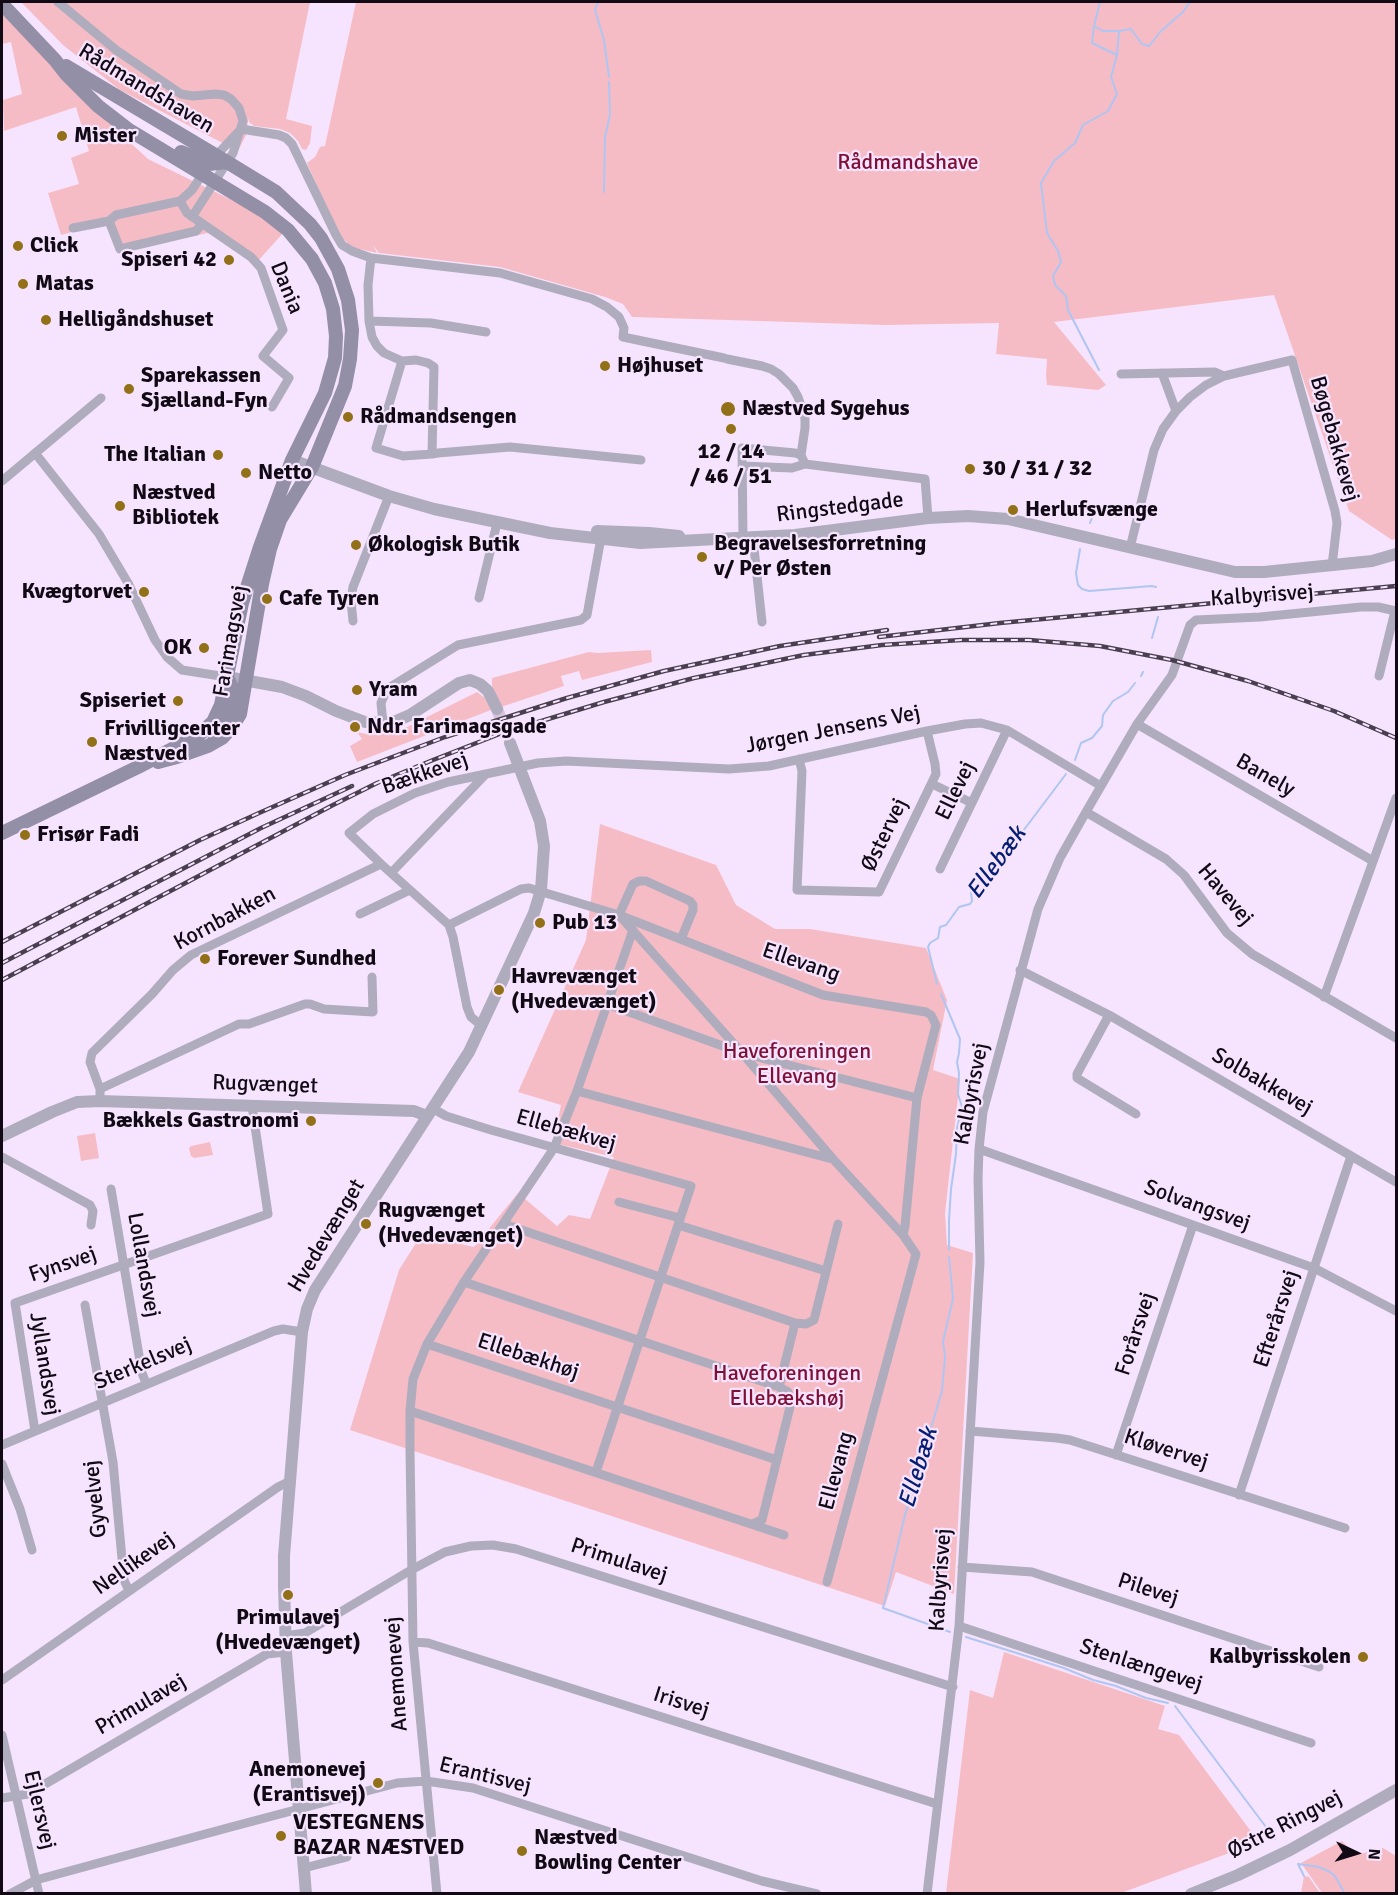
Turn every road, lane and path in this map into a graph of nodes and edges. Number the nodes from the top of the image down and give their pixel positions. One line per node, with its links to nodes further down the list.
1 (58, 2): 4 (street, Rådmandshaven)
2 (2, 4): 3 (main road, Rådmandshaven)
3 (55, 60): 5 (main road, Rådmandshaven); 5 (main road, Rådmandshaven)
4 (241, 129): 5 (street, Rådmandshaven); 11 (street)
5 (215, 168): 6 (street); 7 (street); 24 (main road, Rådmandshaven); 27 (main road, Rådmandshaven)
6 (180, 201): 7 (street, Dania); 8 (street)
7 (192, 217): 9 (street, Dania)
8 (109, 221): 9 (street); 10 (street)
9 (202, 224): 19 (street, Dania)
10 (73, 228)
11 (371, 258): 12 (street); 23 (street)
12 (369, 321): 13 (street); 14 (street)
13 (486, 332)
14 (402, 361): 22 (street); 22 (street)
15 (1162, 373): 16 (street); 17 (street); 20 (street)
16 (1121, 374)
17 (1224, 376): 20 (street); 38 (street, Bøgebakkevej)
18 (101, 398): 21 (street)
19 (272, 407)
20 (1176, 411): 36 (street)
21 (35, 453): 28 (street); 45 (street)
22 (432, 454): 25 (street)
23 (803, 459): 26 (street); 26 (street); 30 (street)
24 (292, 460): 27 (street, Ringstedgade); 39 (main road, Farimagsvej)
25 (640, 460)
26 (742, 466): 34 (street)
27 (312, 467): 29 (street, Ringstedgade); 46 (main road, Farimagsvej)
28 (2, 481)
29 (389, 496): 31 (street, Ringstedgade); 42 (street)
30 (928, 518): 34 (street, Ringstedgade); 36 (street, Ringstedgade)
31 (496, 523): 32 (street, Ringstedgade); 40 (street)
32 (524, 527): 33 (street, Ringstedgade); 35 (street)
33 (601, 538): 35 (street, Ringstedgade); 48 (street)
34 (748, 539): 35 (street, Ringstedgade); 43 (street)
35 (709, 540)
36 (1130, 548): 38 (street, Ringstedgade)
37 (1396, 554): 38 (street, Ringstedgade)
38 (1332, 566)
39 (252, 576): 45 (main road, Farimagsvej); 46 (main road)
40 (479, 598)
41 (1396, 611): 44 (street); 49 (street, Kalbyrisvej)
42 (353, 621)
43 (762, 622)
44 (1379, 676)
45 (227, 677): 46 (street); 53 (main road); 56 (main road, Farimagsvej)
46 (247, 681): 48 (street); 53 (main road, Farimagsvej)
47 (497, 709): 48 (street)
48 (383, 723)
49 (1137, 724): 59 (street, Kalbyrisvej); 64 (street, Banely)
50 (1007, 730): 51 (street, Jørgen Jensens Vej); 59 (street, Jørgen Jensens Vej); 61 (street, Ellevej)
51 (927, 731): 54 (street, Jørgen Jensens Vej); 58 (street, Østervej)
52 (510, 743): 55 (street, Hvedevænget)
53 (182, 755): 56 (main road, Farimagsvej)
54 (799, 759): 55 (street, Jørgen Jensens Vej); 58 (street, Østervej)
55 (519, 766): 57 (street, Bækkevej); 69 (street, Hvedevænget)
56 (138, 767): 63 (main road, Farimagsvej)
57 (486, 774): 65 (street, Bækkevej); 67 (street)
58 (932, 784): 61 (street)
59 (1101, 786): 62 (street, Kalbyrisvej)
60 (1396, 798): 64 (street)
61 (972, 803): 66 (street, Ellevej)
62 (1086, 812): 75 (street, Kalbyrisvej); 77 (street, Havevej)
63 (2, 833)
64 (1374, 861): 77 (street)
65 (381, 864): 67 (street); 84 (street, Kornbakken)
66 (940, 869)
67 (391, 873): 68 (street)
68 (410, 890): 70 (street); 72 (street)
69 (541, 890): 71 (street, Ellevang); 72 (street); 80 (street, Hvedevænget)
70 (360, 914)
71 (619, 915): 73 (street, Ellevang); 74 (street, Ellevang); 74 (street)
72 (449, 925): 80 (street)
73 (633, 930): 78 (street); 82 (street, Ellevang)
74 (681, 939): 85 (street, Ellevang)
75 (1020, 970): 79 (street, Solbakkevej); 91 (street, Kalbyrisvej)
76 (372, 977): 84 (street, Rugvænget)
77 (1324, 997): 81 (street, Havevej)
78 (607, 1004): 82 (street, Ellevang); 83 (street)
79 (1109, 1015): 88 (street); 92 (street, Solbakkevej)
80 (482, 1026): 87 (street, Hvedevænget)
81 (1396, 1038)
82 (742, 1053): 85 (street, Ellevang); 94 (street, Ellevang)
83 (577, 1091): 90 (street); 94 (street)
84 (100, 1095): 86 (street, Rugvænget); 89 (street)
85 (916, 1098): 103 (street, Ellevang)
86 (252, 1106): 87 (street, Rugvænget); 104 (street, Fynsvej)
87 (430, 1112): 90 (street, Ellebækvej); 113 (street, Hvedevænget)
88 (1136, 1114)
89 (2, 1136)
90 (554, 1148): 98 (street, Ellebækvej); 99 (street)
91 (979, 1149): 102 (street, Solvangsvej); 122 (street, Kalbyrisvej)
92 (1352, 1156): 95 (street, Solbakkevej); 105 (street, Efterårsvej)
93 (2, 1157): 101 (street)
94 (833, 1159): 103 (street, Ellevang)
95 (1396, 1182)
96 (111, 1190): 104 (street, Lollandsvej)
97 (619, 1202): 98 (street)
98 (679, 1222): 106 (street); 107 (street)
99 (504, 1224): 107 (street); 108 (street)
100 (838, 1224): 106 (street)
101 (91, 1225)
102 (1193, 1225): 105 (street, Solvangsvej); 124 (street, Forårsvej)
103 (903, 1235): 136 (street, Ellevang)
104 (123, 1265): 109 (street, Fynsvej); 116 (street, Lollandsvej)
105 (1314, 1268): 111 (street, Solvangsvej); 129 (street, Efterårsvej)
106 (826, 1271): 112 (street)
107 (661, 1277): 112 (street); 114 (street)
108 (464, 1282): 114 (street); 115 (street)
109 (15, 1303): 121 (street, Jyllandsvej)
110 (85, 1305): 118 (street, Gyvelvej)
111 (1396, 1311)
112 (795, 1323): 117 (street)
113 (302, 1332): 116 (street, Sterkelsvej); 128 (street, Hvedevænget)
114 (639, 1342): 117 (street); 119 (street)
115 (427, 1344): 119 (street, Ellebækhøj); 120 (street)
116 (146, 1383): 118 (street, Sterkelsvej)
117 (779, 1387): 125 (street)
118 (103, 1403): 121 (street, Sterkelsvej); 137 (street, Gyvelvej)
119 (617, 1407): 125 (street, Ellebækhøj); 127 (street)
120 (410, 1411): 127 (street); 135 (street, Anemonevej)
121 (35, 1431): 123 (street, Sterkelsvej)
122 (970, 1431): 124 (street, Kløvervej); 134 (street, Kalbyrisvej)
123 (2, 1445)
124 (1116, 1455): 129 (street, Kløvervej)
125 (777, 1460): 130 (street)
126 (2, 1464): 133 (street)
127 (596, 1472): 130 (street)
128 (290, 1481): 137 (street, Nellikevej); 139 (street, Hvedevænget)
129 (1239, 1495): 131 (street, Kløvervej)
130 (752, 1524): 132 (street)
131 (1345, 1528)
132 (784, 1535)
133 (32, 1550)
134 (962, 1567): 138 (street, Kalbyrisvej); 142 (street, Pilevej)
135 (411, 1570): 139 (street, Primulavej); 140 (street, Anemonevej); 144 (street, Primulavej)
136 (827, 1582)
137 (129, 1592): 143 (street, Nellikevej)
138 (958, 1626): 144 (street, Kalbyrisvej); 146 (street, Stenlængevej)
139 (285, 1635): 141 (street, Hvedevænget)
140 (412, 1642): 147 (street, Anemonevej); 151 (street, Irisvej)
141 (286, 1652): 149 (street, Primulavej); 152 (street, Hvedevænget)
142 (1319, 1667)
143 (2, 1680)
144 (953, 1687): 151 (street, Kalbyrisvej)
145 (2, 1735): 149 (street, Ejlersvej)
146 (1311, 1743)
147 (426, 1781): 152 (street, Erantisvej); 159 (street, Anemonevej); 160 (street, Erantisvej)
148 (1396, 1790): 162 (street, Østre Ringvej)
149 (16, 1796): 150 (street, Primulavej); 155 (street, Ejlersvej)
150 (2, 1798)
151 (937, 1804): 161 (street, Kalbyrisvej)
152 (299, 1809): 154 (street, Hvedevænget); 155 (street, Erantisvej)
153 (347, 1857): 154 (street)
154 (304, 1868): 158 (street, Hvedevænget)
155 (36, 1880): 156 (street, Erantisvej); 157 (street, Ejlersvej)
156 (9, 1893)
157 (39, 1893)
158 (306, 1893)
159 (437, 1893)
160 (817, 1893)
161 (927, 1893)
162 (1191, 1893)

